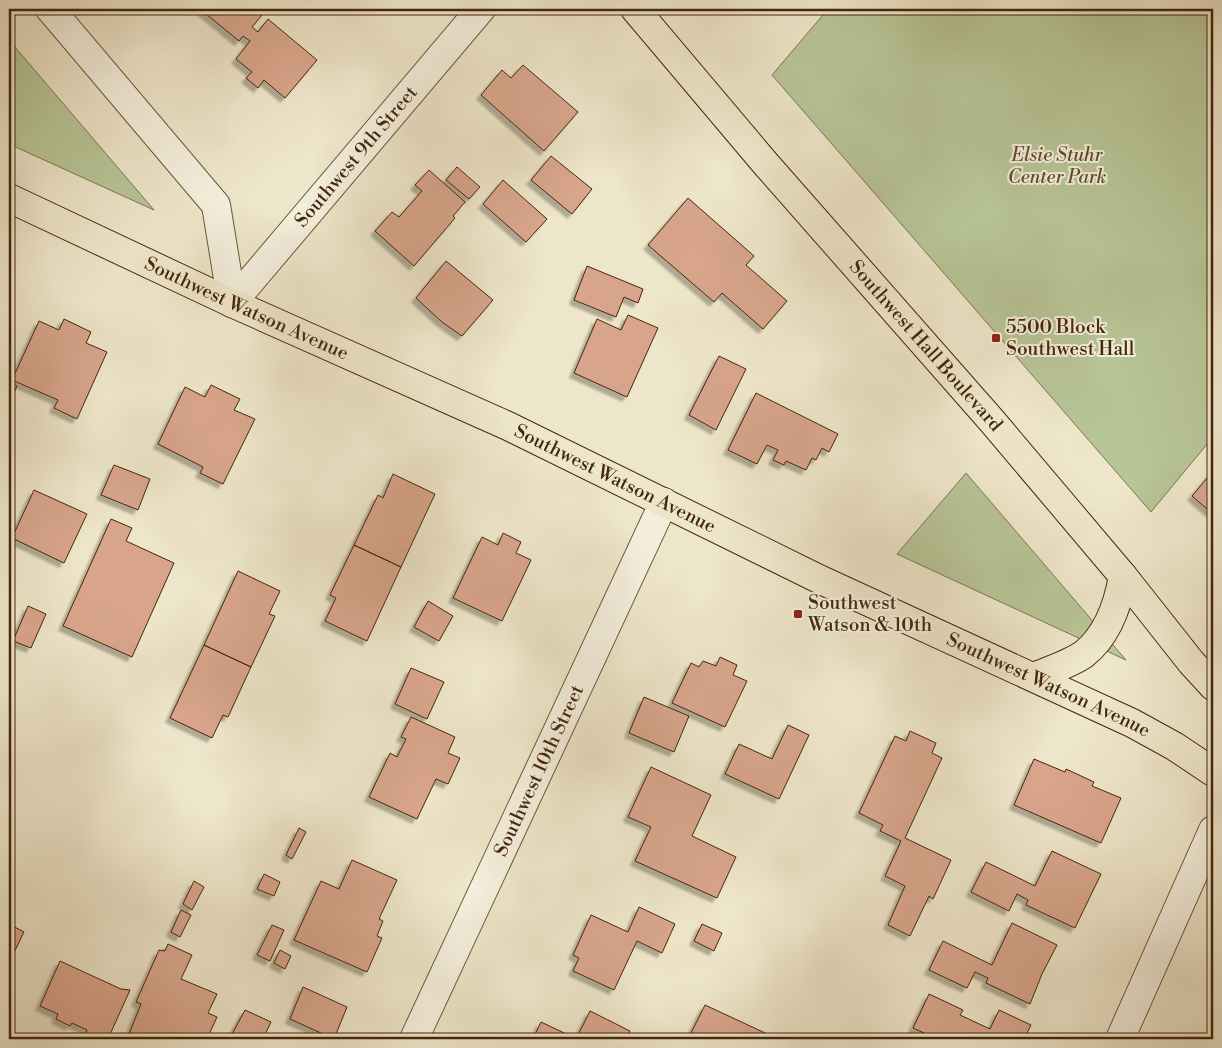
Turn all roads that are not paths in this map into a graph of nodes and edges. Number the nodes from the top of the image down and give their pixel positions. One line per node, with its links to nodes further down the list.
1 (50, 9): 5 (street)
2 (481, 9): 5 (street, Southwest 9th Street)
3 (635, 9): 7 (main road, Southwest Hall Boulevard)
4 (9, 198): 5 (main road, Southwest Watson Avenue)
5 (232, 303): 6 (main road, Southwest Watson Avenue)
6 (664, 502): 8 (main road, Southwest Watson Avenue); 12 (street, Southwest 10th Street)
7 (1123, 576): 8 (main road); 9 (main road, Southwest Hall Boulevard)
8 (1034, 677): 10 (main road, Southwest Watson Avenue)
9 (1213, 686)
10 (1213, 772)
11 (1213, 830): 13 (street)
12 (414, 1039)
13 (1120, 1039)

